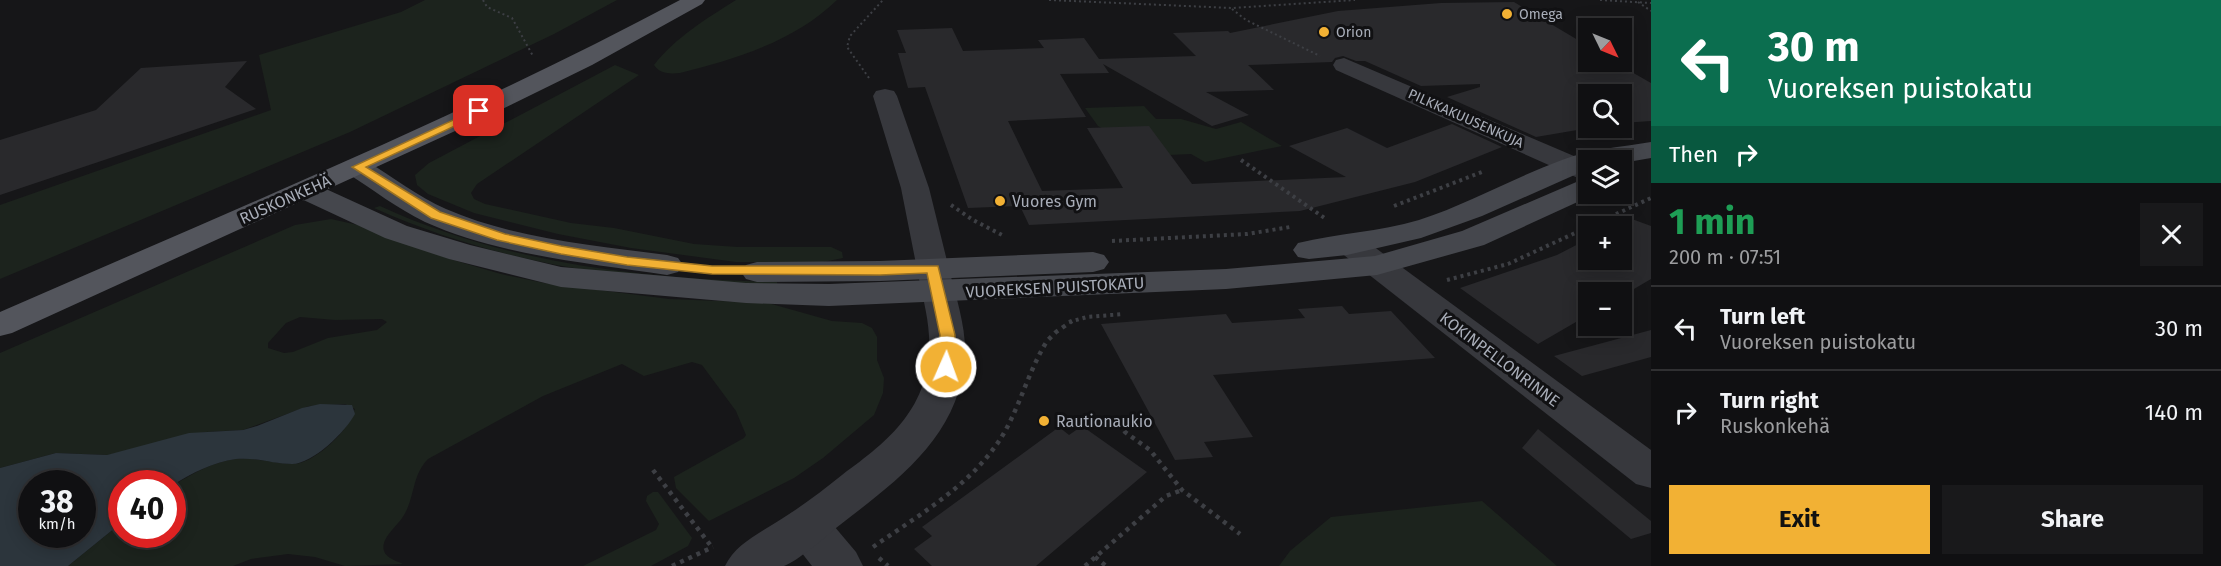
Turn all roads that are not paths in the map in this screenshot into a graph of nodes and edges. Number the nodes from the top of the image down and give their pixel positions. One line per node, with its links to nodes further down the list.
1 (695, 0): 7 (main road, RUSKONKEHÄ)
2 (1344, 65): 6 (street, PILKKAKUUSENKUJA)
3 (885, 96): 13 (street)
4 (1651, 150): 5 (main road, VUOREKSEN PUISTOKATU)
5 (1632, 156)
6 (1578, 166)
7 (357, 167): 11 (main road, RUSKONKEHÄ); 13 (main road, VUOREKSEN PUISTOKATU)
8 (1651, 169): 9 (main road)
9 (1632, 173)
10 (1578, 174): 12 (main road, VUOREKSEN PUISTOKATU)
11 (305, 190): 13 (main road, VUOREKSEN PUISTOKATU); 14 (main road, RUSKONKEHÄ)
12 (1364, 255): 13 (main road, VUOREKSEN PUISTOKATU); 15 (street, KOKINPELLONRINNE)
13 (936, 280): 16 (street)
14 (0, 325)
15 (1651, 472)
16 (807, 526): 17 (street); 18 (street)
17 (855, 557)
18 (732, 559)

